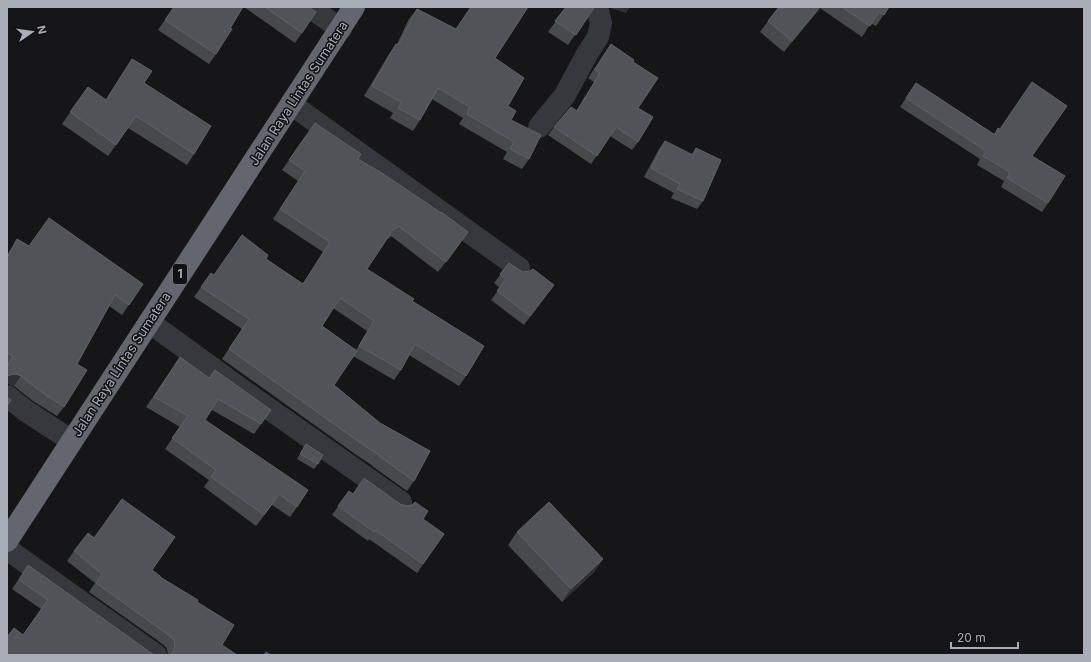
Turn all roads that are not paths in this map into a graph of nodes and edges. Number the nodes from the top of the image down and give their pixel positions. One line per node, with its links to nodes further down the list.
1 (309, 7): 4 (street)
2 (354, 7): 4 (highway, Jalan Raya Lintas Sumatera / 1)
3 (597, 7): 6 (street)
4 (341, 29): 5 (highway, Jalan Raya Lintas Sumatera / 1)
5 (291, 104): 7 (street); 8 (highway, Jalan Raya Lintas Sumatera / 1)
6 (539, 127)
7 (519, 268)
8 (149, 322): 10 (highway, Jalan Raya Lintas Sumatera / 1); 11 (street)
9 (7, 396): 10 (street)
10 (72, 441): 12 (highway, Jalan Raya Lintas Sumatera / 1)
11 (401, 502)
12 (7, 541)
13 (7, 549): 14 (street)
14 (156, 655)

